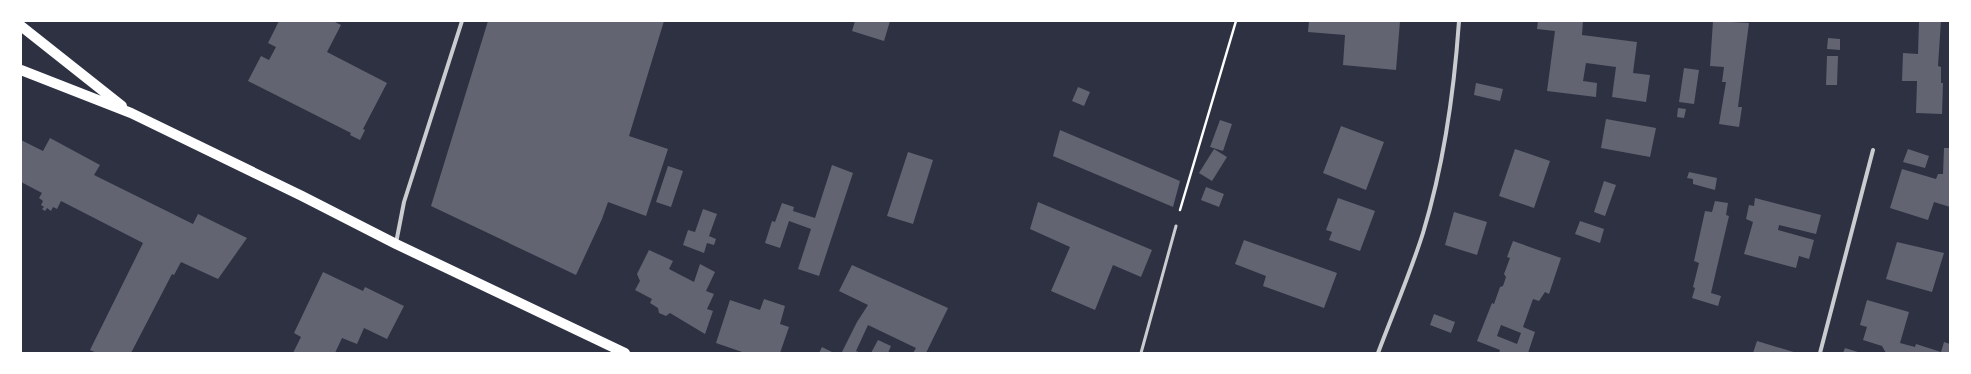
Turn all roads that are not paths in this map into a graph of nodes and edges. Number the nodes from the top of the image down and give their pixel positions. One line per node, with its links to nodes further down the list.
1 (462, 21): 8 (street)
2 (1459, 21): 11 (street)
3 (21, 26): 5 (main road)
4 (21, 70): 5 (main road)
5 (131, 113): 8 (main road)
6 (1873, 150): 12 (street)
7 (1176, 226): 10 (lane)
8 (396, 244): 9 (main road)
9 (625, 353)
10 (1140, 353)
11 (1378, 353)
12 (1820, 353)

